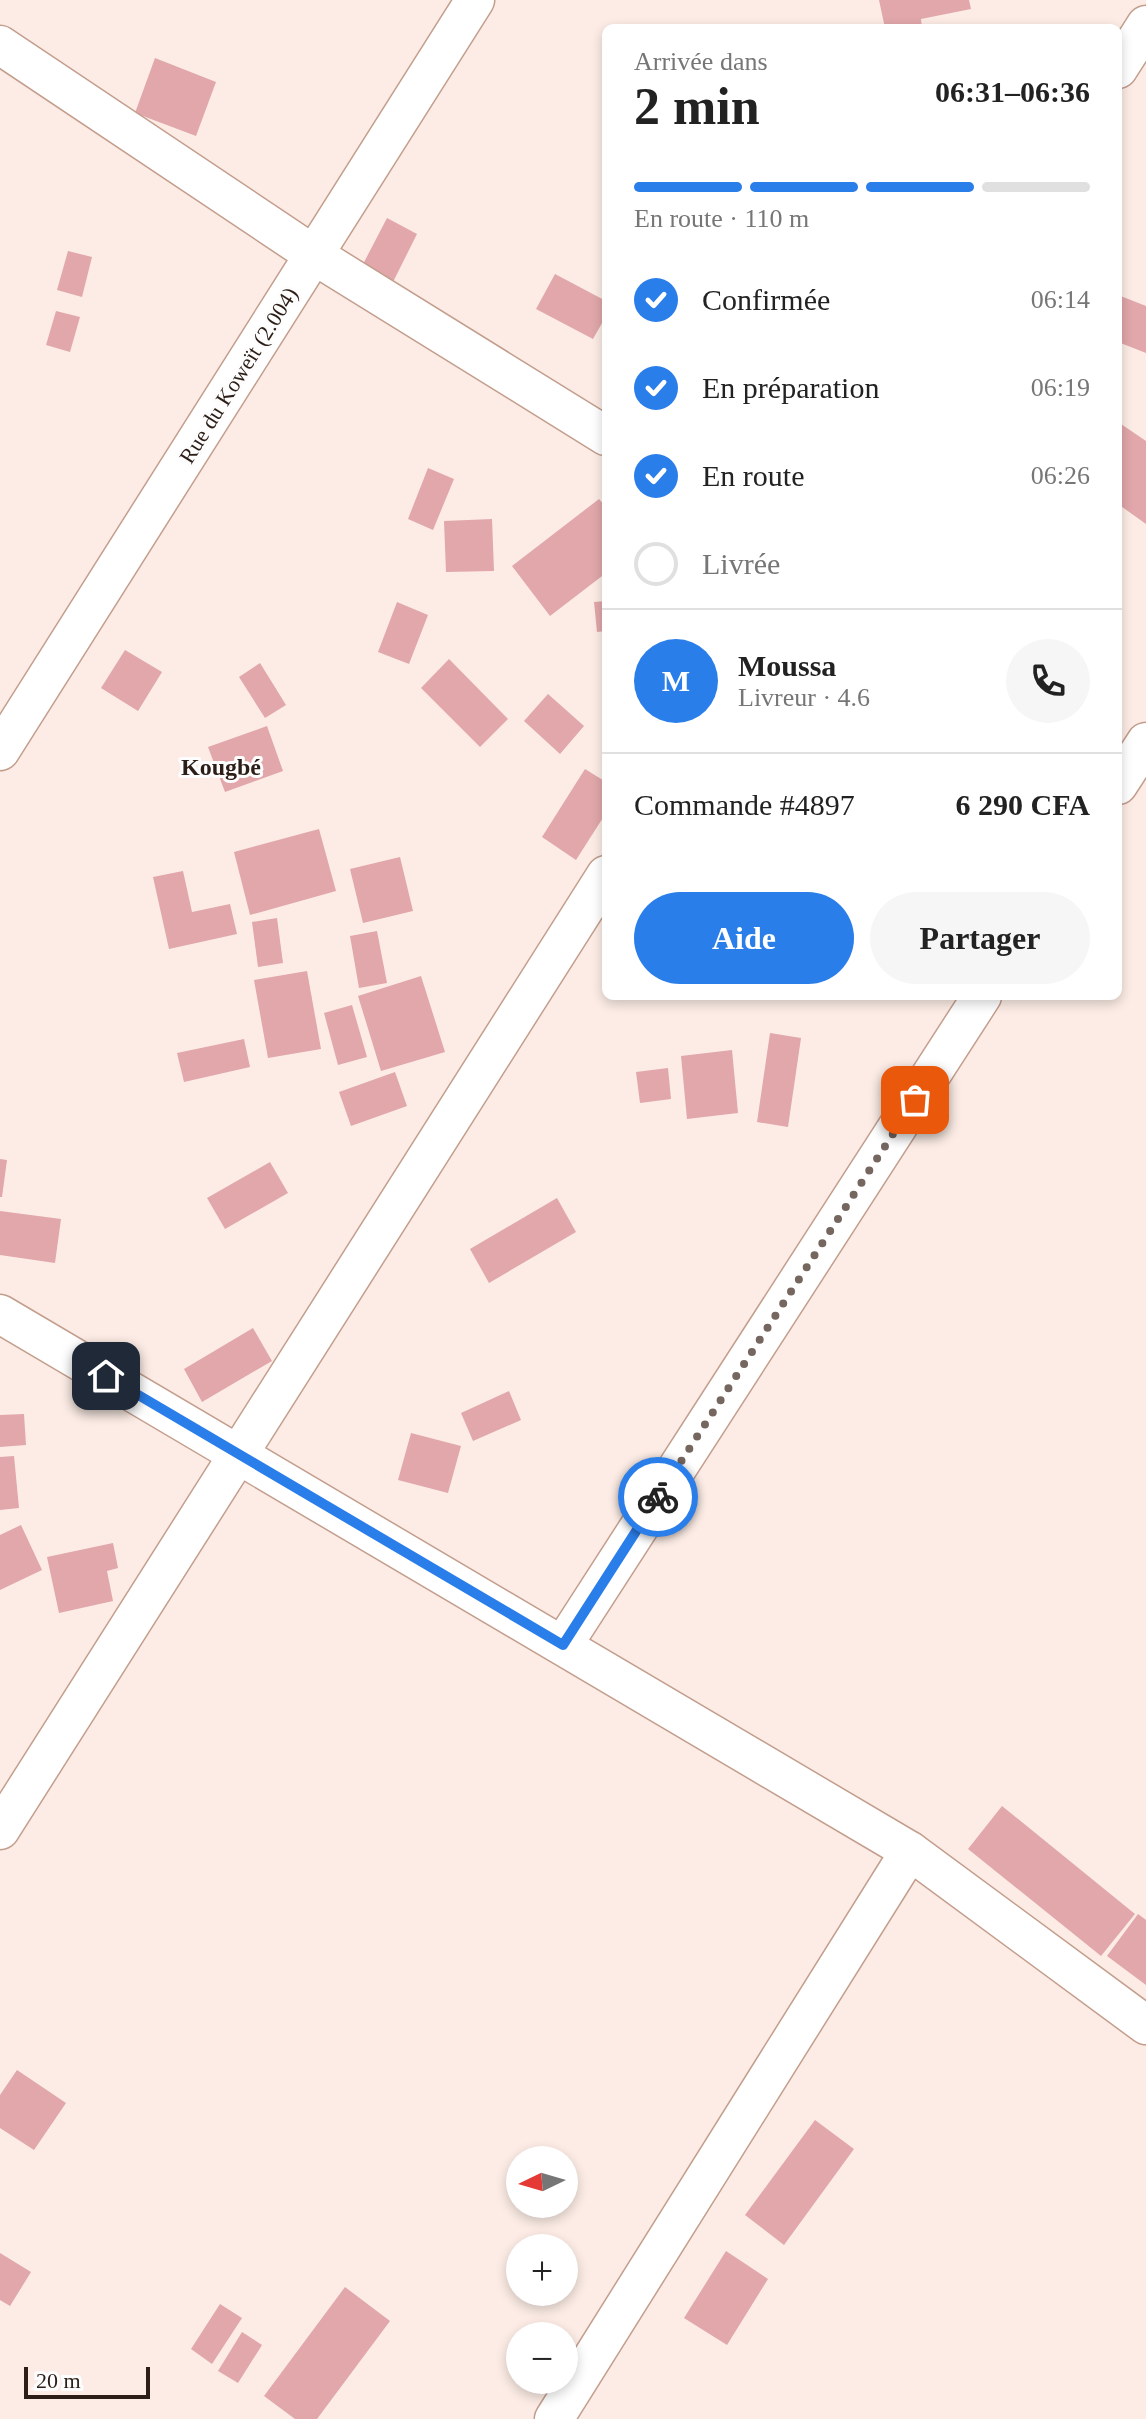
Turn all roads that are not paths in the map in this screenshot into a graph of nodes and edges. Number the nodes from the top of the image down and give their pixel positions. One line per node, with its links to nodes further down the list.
1 (475, 0): 5 (street, Rue du Koweït (2.004))
2 (1146, 25): 4 (street)
3 (0, 45): 5 (street)
4 (1122, 63)
5 (314, 255): 6 (street); 7 (street, Rue du Koweït (2.004))
6 (602, 434)
7 (0, 751)
8 (602, 881): 11 (street)
9 (979, 1000): 12 (street)
10 (0, 1314): 11 (street)
11 (239, 1453): 12 (street); 13 (street)
12 (563, 1645): 14 (street)
13 (0, 1830)
14 (910, 1851): 15 (street); 16 (street)
15 (1146, 2025)
16 (554, 2419)

